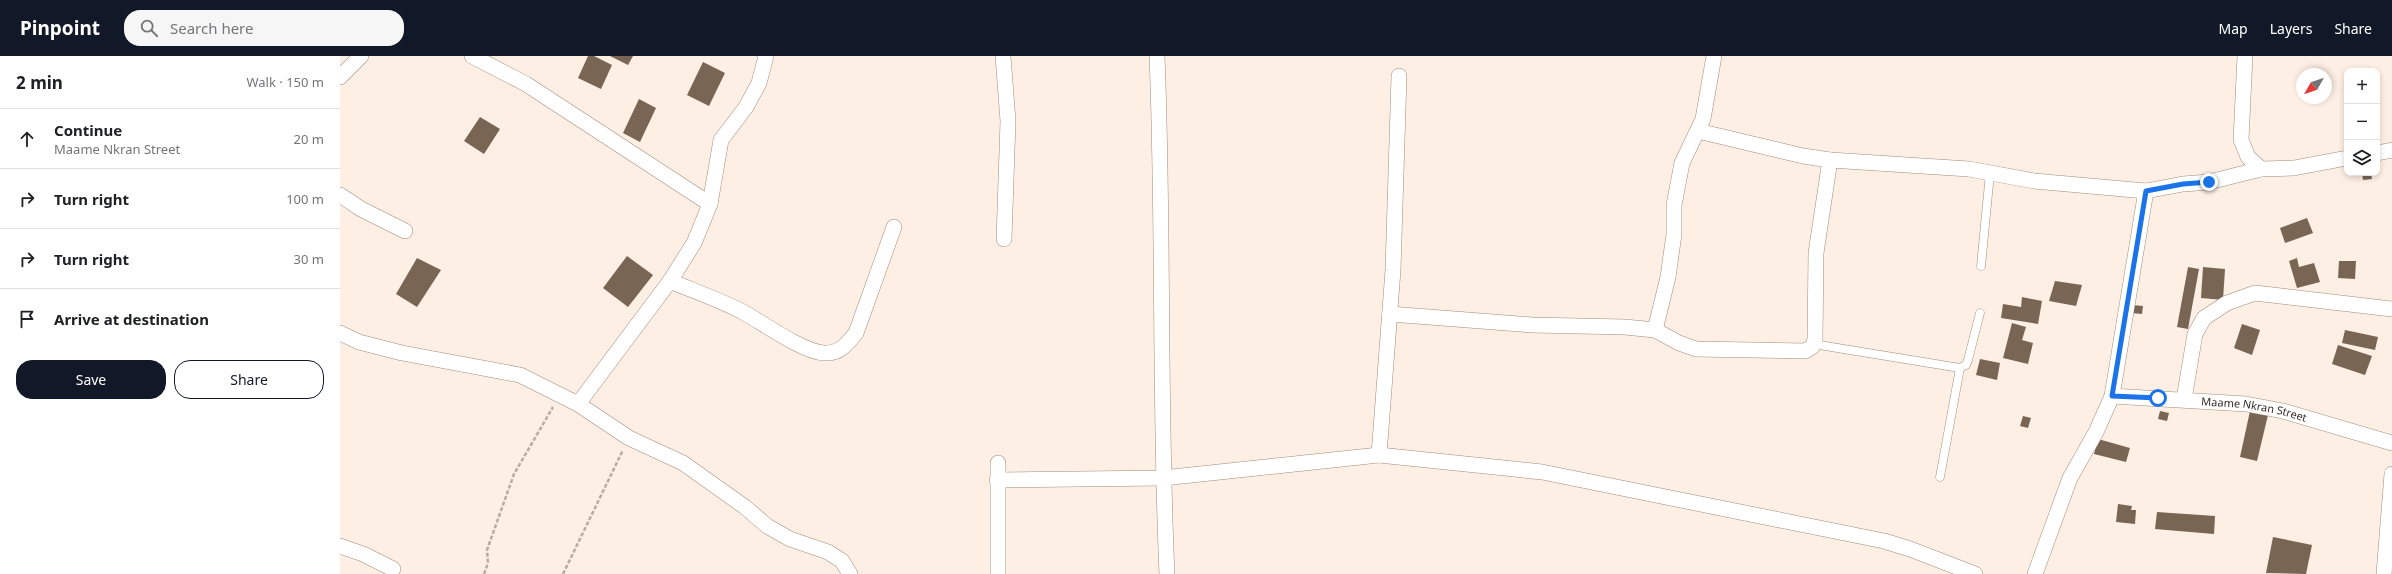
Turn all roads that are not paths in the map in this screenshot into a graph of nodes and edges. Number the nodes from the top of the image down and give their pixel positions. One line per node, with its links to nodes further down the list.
1 (361, 56): 9 (street)
2 (472, 56): 19 (street)
3 (766, 56): 19 (street)
4 (1004, 56): 22 (street)
5 (1157, 56): 40 (street)
6 (1714, 56): 10 (street)
7 (2245, 56): 15 (street)
8 (1399, 76): 27 (street)
9 (340, 77)
10 (1698, 131): 14 (street); 28 (street)
11 (2392, 150): 12 (street)
12 (2380, 152)
13 (2344, 159): 15 (street)
14 (1830, 160): 16 (street); 30 (street)
15 (2261, 169): 17 (street)
16 (1990, 173): 17 (street); 23 (lane)
17 (2146, 191): 32 (street)
18 (340, 195): 21 (street)
19 (710, 204): 24 (street)
20 (894, 227): 24 (street)
21 (405, 231)
22 (1004, 239)
23 (1981, 266)
24 (670, 281): 34 (street)
25 (2392, 309): 33 (street)
26 (1980, 313): 31 (lane)
27 (1390, 314): 28 (street); 36 (street)
28 (1655, 330): 30 (street)
29 (340, 333): 34 (street)
30 (1813, 344): 31 (lane)
31 (1960, 368): 39 (lane)
32 (2112, 396): 33 (street, Maame Nkran Street); 48 (street)
33 (2184, 399): 35 (street, Maame Nkran Street)
34 (578, 404): 44 (street)
35 (2392, 443)
36 (1379, 455): 40 (street); 47 (street)
37 (998, 463): 41 (street)
38 (2392, 474): 49 (street)
39 (1940, 477)
40 (1163, 478): 41 (street); 46 (street)
41 (997, 480): 45 (street)
42 (340, 546): 43 (street)
43 (393, 569)
44 (850, 574)
45 (998, 574)
46 (1167, 574)
47 (1975, 574)
48 (2035, 574)
49 (2384, 574)

